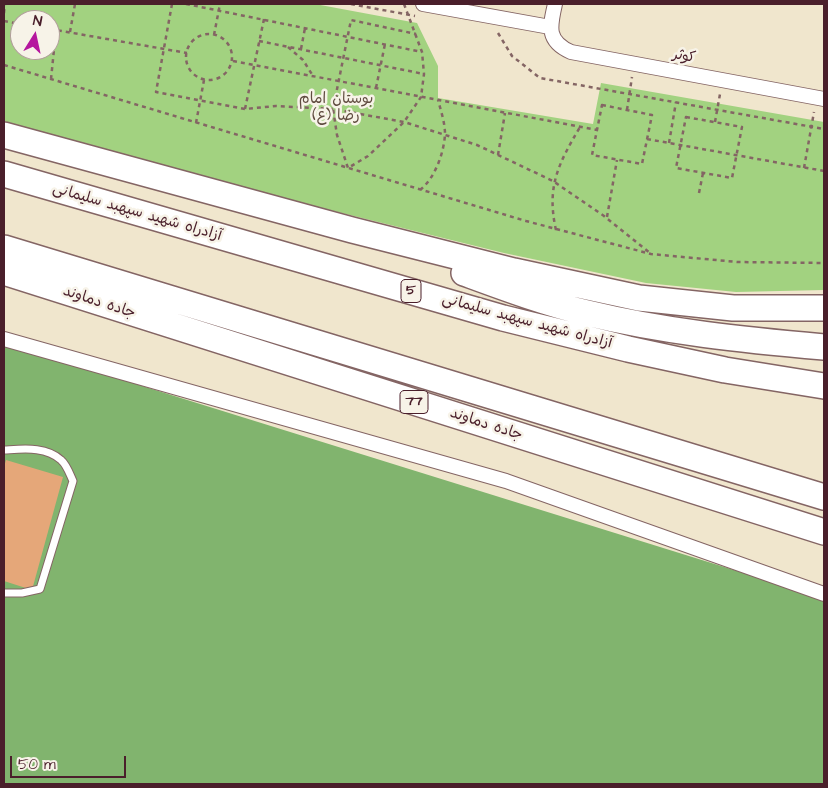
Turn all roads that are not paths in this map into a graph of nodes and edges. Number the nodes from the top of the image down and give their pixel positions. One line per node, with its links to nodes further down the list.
1 (554, 4): 3 (street)
2 (420, 10): 3 (street)
3 (550, 27): 4 (street, کوثر)
4 (820, 99)
5 (4, 136): 7 (highway)
6 (4, 174): 13 (highway, آزادراه شهید سپهبد سلیمانی / 5)
7 (352, 230): 10 (highway); 12 (highway)
8 (4, 248): 15 (highway, جاده دماوند / 77)
9 (4, 272): 16 (highway, جاده دماوند / 77)
10 (824, 308)
11 (4, 339): 18 (street)
12 (824, 347)
13 (824, 386)
14 (4, 450): 17 (lane)
15 (824, 497)
16 (824, 532)
17 (4, 593)
18 (824, 594)

